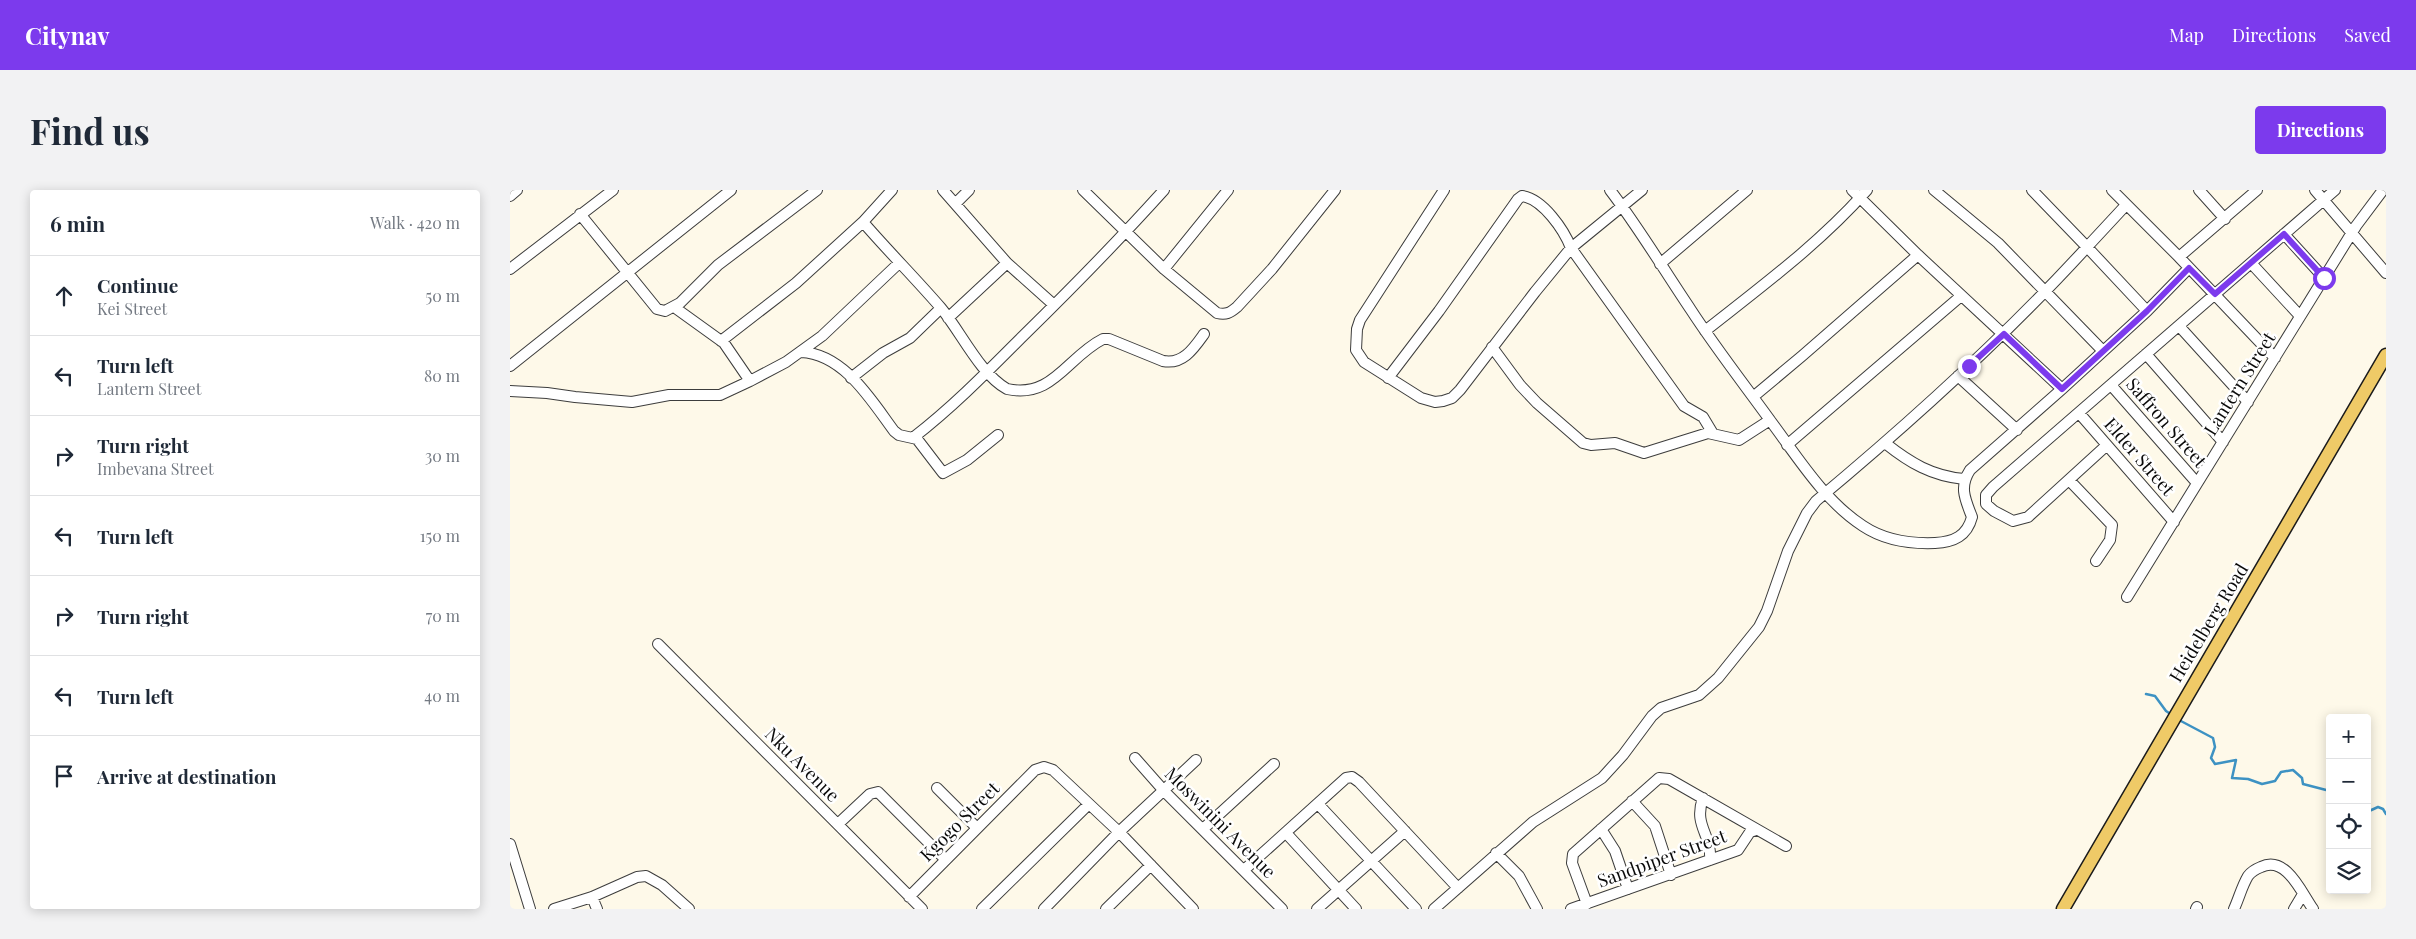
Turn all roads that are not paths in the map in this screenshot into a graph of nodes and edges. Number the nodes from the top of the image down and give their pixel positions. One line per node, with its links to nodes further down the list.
1 (517, 190): 25 (street)
2 (613, 190): 30 (street)
3 (731, 190): 48 (street)
4 (817, 190): 54 (street)
5 (892, 190): 32 (street)
6 (943, 190): 27 (street)
7 (969, 190): 27 (street)
8 (1083, 190): 34 (street)
9 (1164, 190): 34 (street)
10 (1228, 190): 46 (street)
11 (1335, 190): 46 (street)
12 (1444, 190): 74 (street)
13 (1610, 190): 29 (street)
14 (1642, 190): 29 (street)
15 (1747, 190): 42 (street)
16 (1934, 190): 50 (street)
17 (2032, 190): 36 (street)
18 (2112, 190): 28 (street)
19 (2199, 190): 31 (street)
20 (2257, 190): 31 (street)
21 (2315, 190): 26 (street)
22 (2335, 190): 26 (street)
23 (2383, 190): 33 (street, Lantern Street)
24 (1859, 193): 38 (street); 60 (street)
25 (510, 196)
26 (2324, 200): 33 (street); 35 (street)
27 (956, 203): 40 (street)
28 (2126, 205): 36 (street); 39 (street)
29 (1622, 206): 37 (street); 42 (street)
30 (580, 214): 45 (street); 48 (street)
31 (2225, 219): 39 (street)
32 (863, 222): 41 (street); 63 (street)
33 (2353, 231): 47 (street); 49 (street, Lantern Street)
34 (1125, 233): 46 (street); 53 (street)
35 (2284, 234): 43 (street); 49 (street)
36 (2087, 247): 50 (street); 56 (street)
37 (1571, 248): 64 (street); 74 (street); 84 (street)
38 (1918, 254): 52 (street); 79 (street)
39 (2180, 257): 44 (street)
40 (1007, 263): 53 (street); 58 (street)
41 (898, 264): 55 (street); 66 (street)
42 (1660, 264): 60 (street)
43 (2251, 264): 51 (street); 57 (street)
44 (2189, 268): 51 (street); 56 (street)
45 (510, 269)
46 (1164, 269)
47 (2386, 273)
48 (628, 274): 54 (street); 70 (street)
49 (2324, 278): 57 (street, Lantern Street)
50 (2047, 291): 62 (street); 65 (street)
51 (2215, 294): 59 (street); 69 (street)
52 (1961, 296): 62 (street); 89 (street)
53 (1054, 305): 71 (street)
54 (674, 307): 63 (street)
55 (941, 308): 58 (street); 73 (street)
56 (2147, 311): 65 (street)
57 (2300, 316): 69 (street, Lantern Street)
58 (948, 318): 71 (street)
59 (2179, 326): 67 (street); 80 (street)
60 (1706, 332): 79 (street)
61 (1204, 334): 71 (street)
62 (2004, 334): 72 (street); 77 (street)
63 (721, 341): 75 (street)
64 (1492, 347): 74 (street); 84 (street)
65 (2103, 350): 77 (street)
66 (801, 352): 73 (street); 75 (street)
67 (2146, 354): 76 (street); 87 (street)
68 (2386, 355): 148 (main road, Heidelberg Road)
69 (2275, 358): 80 (street, Lantern Street)
70 (510, 366)
71 (988, 372): 86 (street)
72 (1958, 376): 83 (street); 88 (street)
73 (851, 378): 86 (street)
74 (1388, 378)
75 (750, 381): 78 (street)
76 (2111, 385): 81 (street); 93 (street, Saffron Street)
77 (2062, 389): 83 (street)
78 (510, 391)
79 (1753, 396): 82 (street)
80 (2248, 402): 87 (street, Lantern Street)
81 (2079, 413): 90 (street, Elder Street); 92 (street)
82 (1770, 420): 84 (street); 89 (street)
83 (2017, 430): 91 (street)
84 (1712, 432)
85 (998, 435): 86 (street)
86 (914, 437)
87 (2223, 442): 93 (street, Lantern Street)
88 (1885, 443): 91 (street); 94 (street)
89 (1788, 444): 94 (street)
90 (2107, 445): 92 (street); 95 (street, Elder Street)
91 (1964, 479): 94 (street)
92 (2069, 480): 96 (street)
93 (2197, 484): 95 (street, Lantern Street)
94 (1825, 493): 118 (street)
95 (2174, 522): 97 (street, Lantern Street)
96 (2096, 561)
97 (2127, 598)
98 (658, 644): 108 (street, Nku Avenue)
99 (1135, 758): 103 (street, Moswinini Avenue)
100 (1196, 760): 103 (street)
101 (1274, 764): 110 (street)
102 (936, 788): 109 (street)
103 (1165, 792): 110 (street, Moswinini Avenue); 114 (street)
104 (1703, 798): 105 (street); 112 (street); 120 (street)
105 (1632, 801): 111 (street); 124 (street)
106 (1089, 804): 109 (street, Kgogo Street); 114 (street); 137 (street)
107 (1318, 804): 113 (street); 115 (street); 121 (street)
108 (838, 824): 119 (street); 130 (street, Nku Avenue)
109 (977, 828): 119 (street, Kgogo Street)
110 (1203, 829): 123 (street, Moswinini Avenue)
111 (1601, 829): 126 (street); 131 (street)
112 (1756, 830): 117 (street); 120 (street, Sandpiper Street)
113 (1405, 831): 121 (street); 125 (street)
114 (1119, 832): 122 (street); 138 (street)
115 (1286, 833): 123 (street); 127 (street)
116 (510, 844): 132 (street)
117 (1786, 846)
118 (1496, 853): 125 (street); 146 (street)
119 (945, 859): 130 (street, Kgogo Street)
120 (1710, 860): 124 (street, Sandpiper Street)
121 (1372, 861): 127 (street); 144 (street)
122 (1151, 865): 139 (street); 140 (street)
123 (1244, 870): 141 (street, Moswinini Avenue)
124 (1672, 875): 126 (street, Sandpiper Street)
125 (1458, 888): 145 (street)
126 (1628, 889): 131 (street, Sandpiper Street)
127 (1338, 890): 142 (street); 143 (street)
128 (2303, 894): 149 (street); 150 (street); 151 (street)
129 (592, 897): 133 (street); 134 (street); 135 (street)
130 (909, 897): 136 (street, Nku Avenue)
131 (1587, 904): 147 (street, Sandpiper Street)
132 (530, 909)
133 (554, 909)
134 (597, 909)
135 (689, 909)
136 (922, 909)
137 (982, 909)
138 (1044, 909)
139 (1106, 909)
140 (1193, 909)
141 (1282, 909)
142 (1317, 909)
143 (1356, 909)
144 (1416, 909)
145 (1434, 909)
146 (1537, 909)
147 (1571, 909)
148 (2063, 909)
149 (2234, 909)
150 (2294, 909)
151 (2313, 909)

